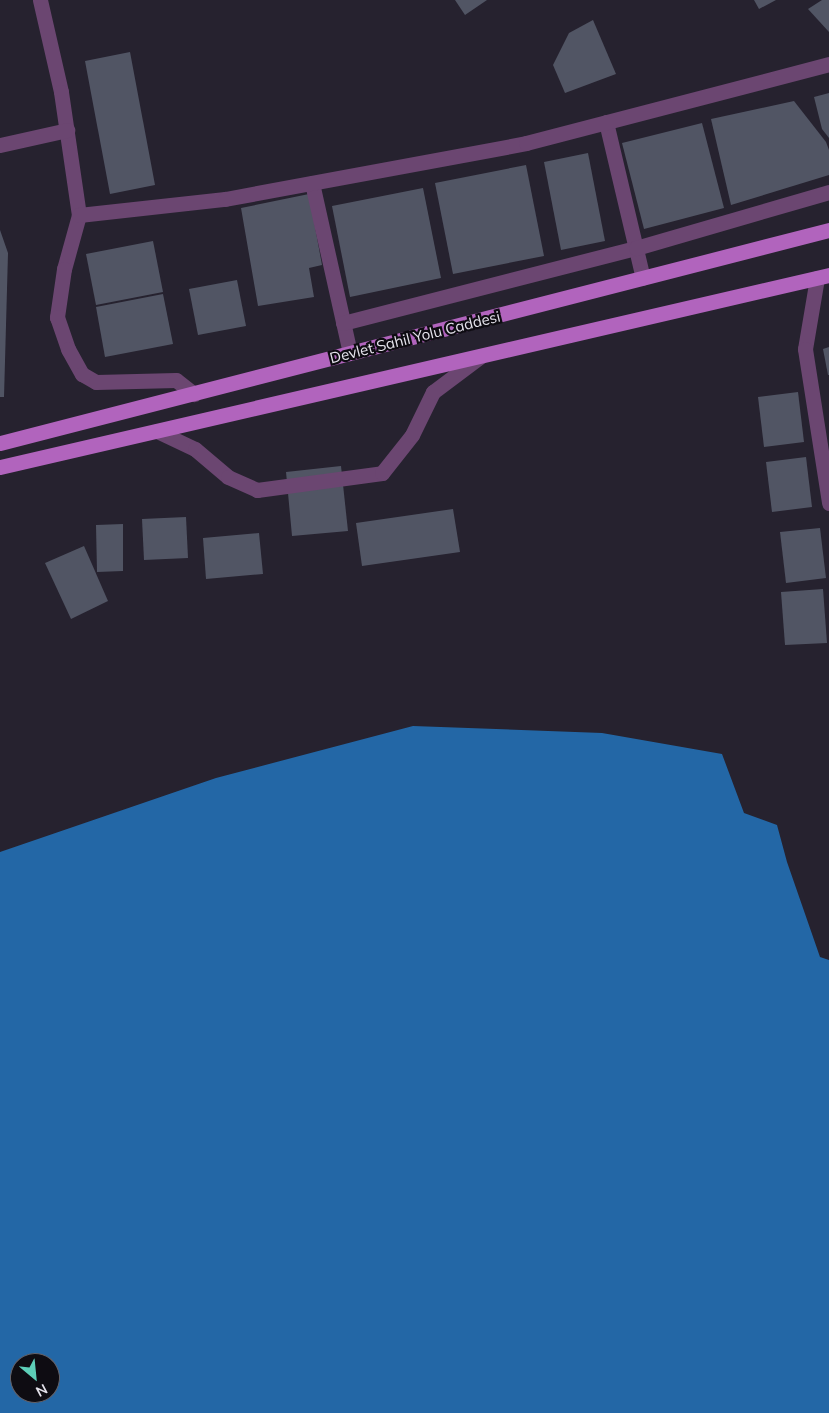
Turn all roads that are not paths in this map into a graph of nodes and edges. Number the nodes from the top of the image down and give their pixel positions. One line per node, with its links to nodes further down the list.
1 (40, 0): 4 (street)
2 (829, 64): 3 (street)
3 (606, 122): 6 (street); 10 (street)
4 (67, 130): 5 (street); 8 (street)
5 (0, 145)
6 (312, 183): 8 (street); 13 (street)
7 (829, 192): 10 (street)
8 (80, 215): 16 (street)
9 (829, 230): 12 (main road, Devlet Sahil Yolu Caddesi)
10 (636, 248): 12 (street); 13 (street)
11 (823, 276): 15 (main road, Devlet Sahil Yolu Caddesi); 20 (street)
12 (643, 278): 14 (main road, Devlet Sahil Yolu Caddesi)
13 (343, 323): 14 (street)
14 (350, 353): 16 (main road, Devlet Sahil Yolu Caddesi)
15 (481, 356): 17 (main road, Devlet Sahil Yolu Caddesi); 17 (street)
16 (194, 394): 18 (main road, Devlet Sahil Yolu Caddesi)
17 (157, 431): 19 (main road, Devlet Sahil Yolu Caddesi)
18 (0, 444)
19 (0, 467)
20 (829, 503)

